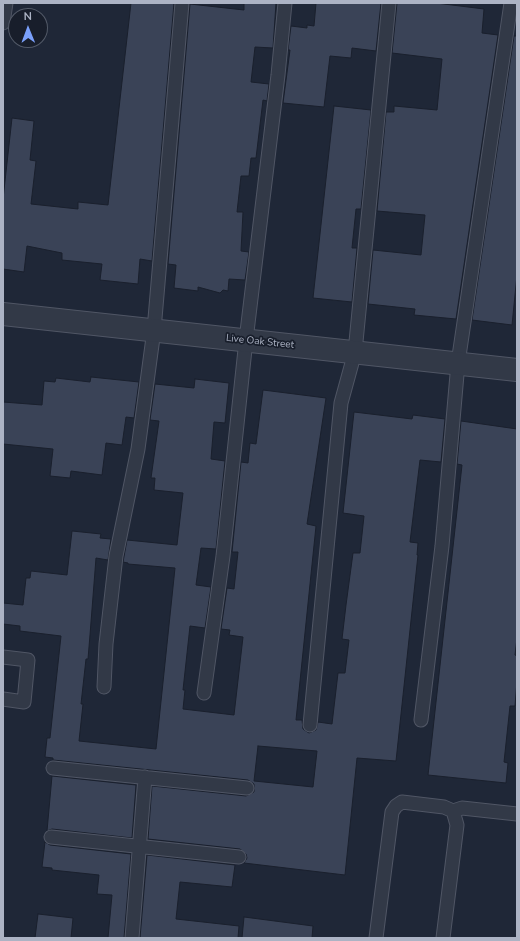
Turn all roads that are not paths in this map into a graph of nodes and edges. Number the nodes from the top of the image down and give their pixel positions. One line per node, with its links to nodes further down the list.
1 (6, 3): 6 (lane)
2 (182, 3): 8 (lane)
3 (285, 3): 9 (lane)
4 (389, 3): 10 (lane)
5 (511, 3): 11 (lane)
6 (3, 24)
7 (3, 314): 8 (street, Live Oak Street)
8 (154, 330): 9 (street, Live Oak Street); 14 (lane)
9 (246, 340): 10 (street, Live Oak Street); 15 (lane)
10 (355, 352): 11 (street, Live Oak Street); 18 (lane)
11 (458, 363): 12 (street, Live Oak Street); 17 (lane)
12 (517, 370)
13 (3, 657): 16 (lane)
14 (104, 687)
15 (204, 693)
16 (3, 700)
17 (421, 720)
18 (310, 725)
19 (53, 768): 20 (lane)
20 (146, 777): 21 (lane); 25 (lane)
21 (247, 788)
22 (453, 811): 23 (lane); 28 (lane); 29 (lane)
23 (517, 814)
24 (51, 838): 25 (lane)
25 (139, 847): 26 (lane); 27 (lane)
26 (239, 856)
27 (132, 938)
28 (376, 938)
29 (443, 938)

